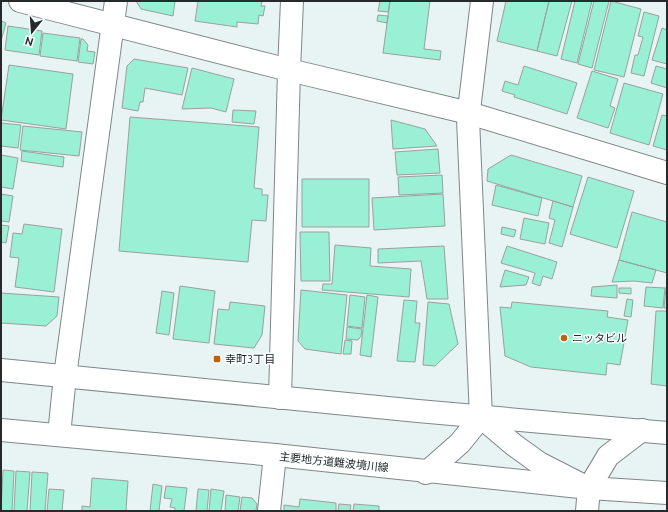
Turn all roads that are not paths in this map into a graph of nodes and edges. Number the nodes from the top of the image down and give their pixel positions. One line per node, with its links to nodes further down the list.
1 (20, 1): 5 (street)
2 (116, 1): 5 (street)
3 (292, 1): 6 (street)
4 (482, 1): 7 (street)
5 (113, 24): 6 (street); 10 (street)
6 (288, 70): 7 (street); 11 (street)
7 (469, 113): 8 (street); 12 (street)
8 (667, 173)
9 (1, 370): 10 (street)
10 (65, 376): 11 (street); 16 (street)
11 (280, 398): 12 (street)
12 (481, 417): 14 (street); 18 (street); 19 (street)
13 (1, 430): 16 (street, 主要地方道難波境川線)
14 (642, 430): 15 (street); 19 (street)
15 (667, 433)
16 (59, 435): 17 (street, 主要地方道難波境川線)
17 (275, 455): 18 (street, 主要地方道難波境川線); 21 (street)
18 (426, 473): 19 (street, 主要地方道難波境川線)
19 (589, 488): 20 (street, 主要地方道難波境川線); 22 (street)
20 (667, 493)
21 (269, 511)
22 (587, 511)

